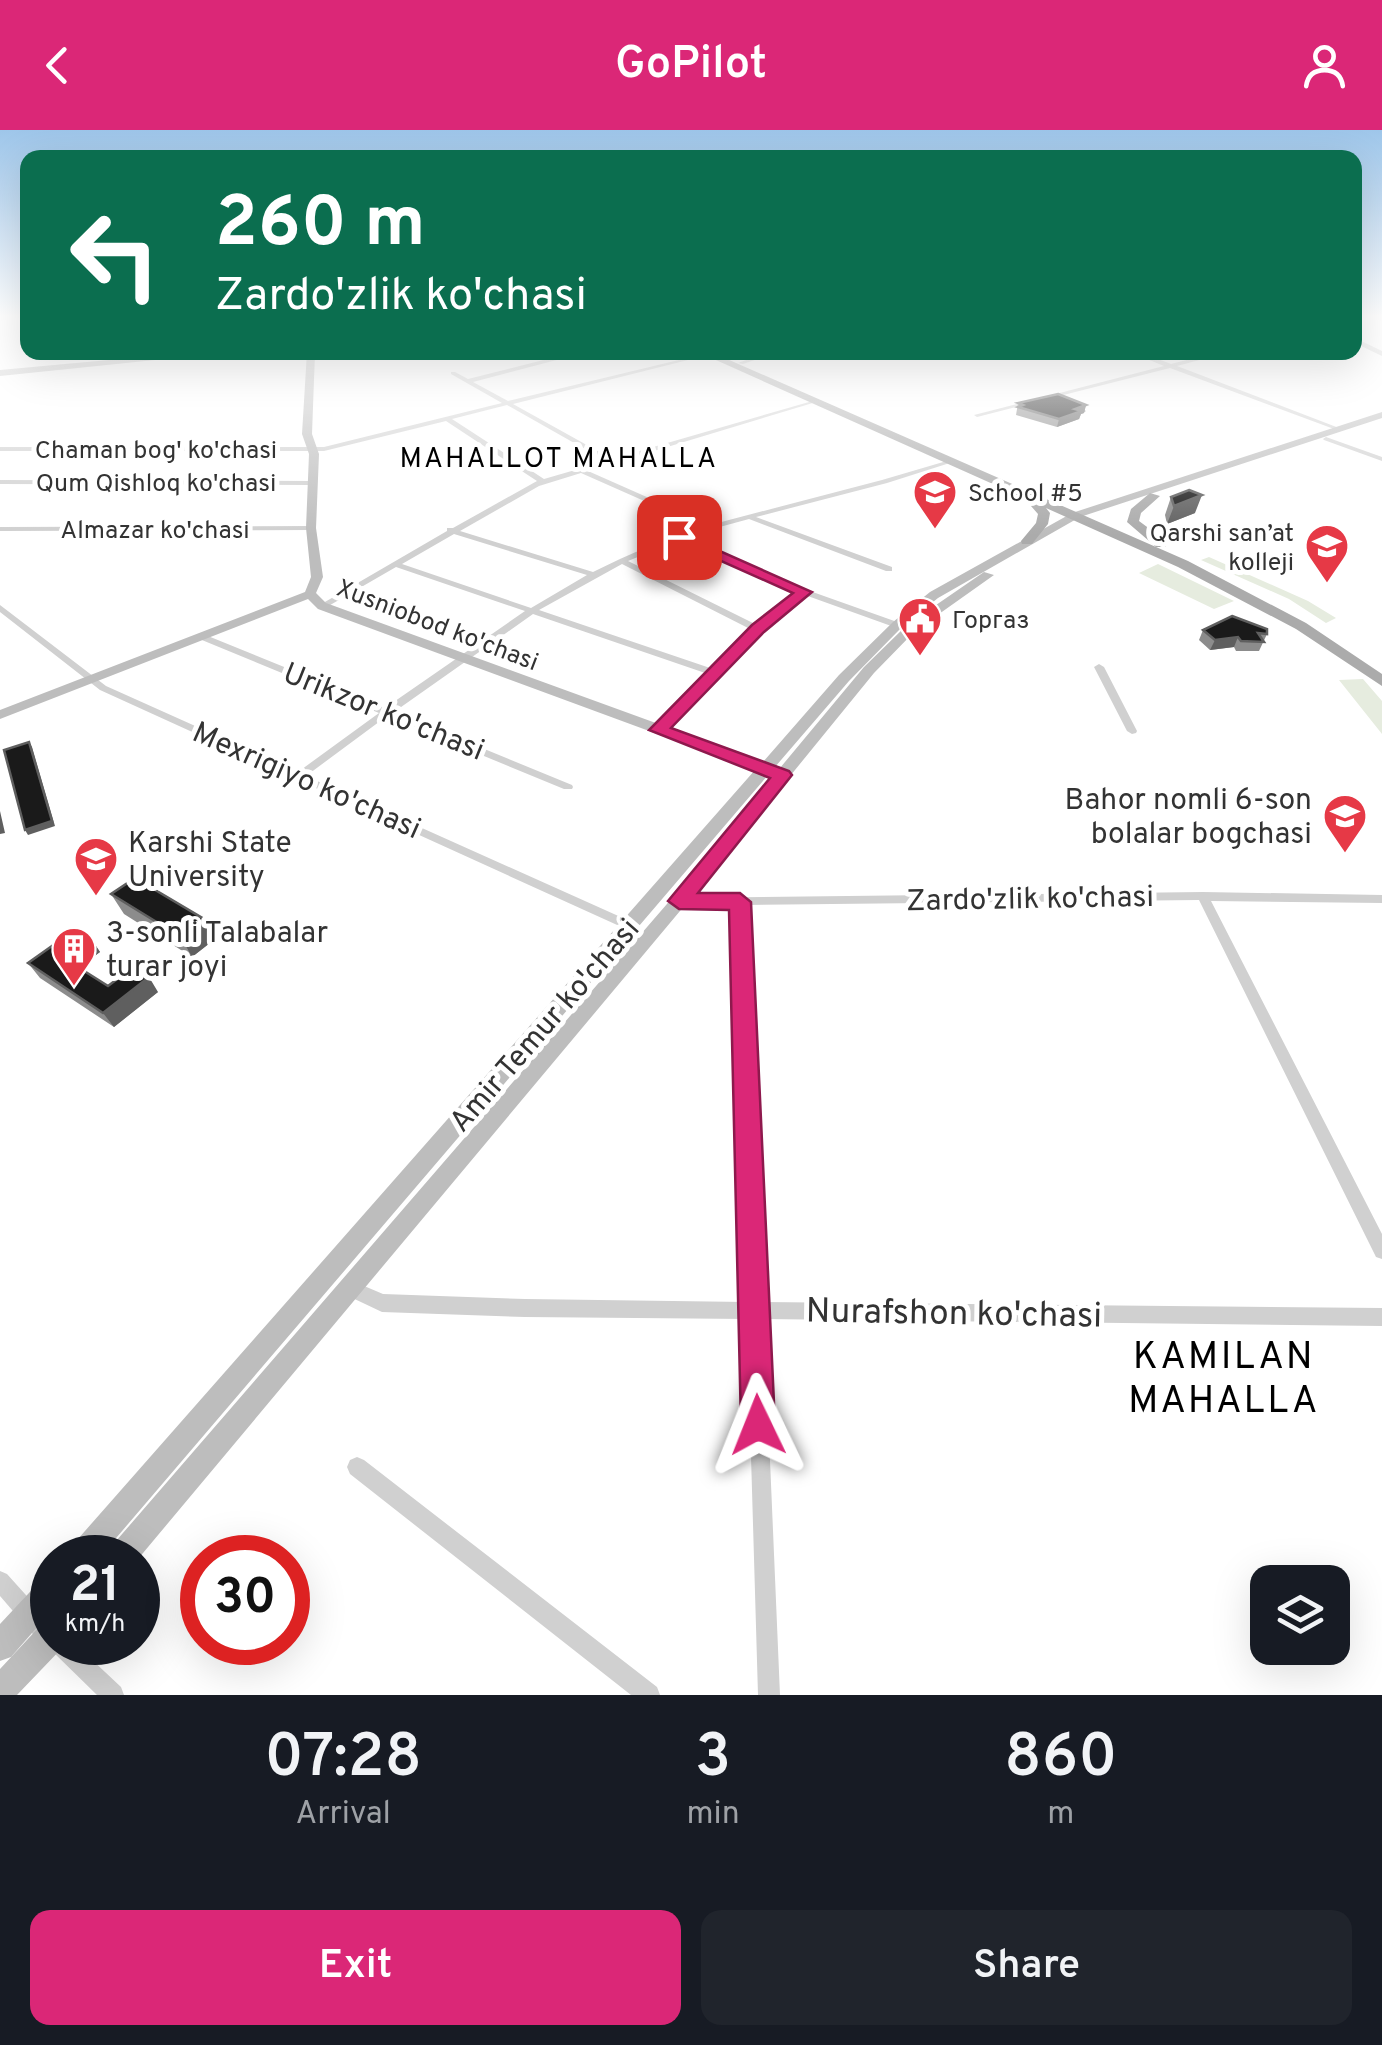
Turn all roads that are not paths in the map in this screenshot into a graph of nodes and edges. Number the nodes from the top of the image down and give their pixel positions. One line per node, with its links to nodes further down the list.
1 (309, 389): 15 (main road, Xusniobod ko'chasi)
2 (482, 389): 9 (street)
3 (563, 389): 9 (street, Chaman bog' ko'chasi)
4 (788, 389): 8 (main road)
5 (800, 389): 25 (main road)
6 (1077, 389): 10 (street)
7 (1222, 389): 13 (street)
8 (814, 401): 17 (main road); 18 (street)
9 (507, 403): 11 (street, Chaman bog' ko'chasi); 18 (street)
10 (977, 415)
11 (446, 418): 15 (street, Chaman bog' ko'chasi); 22 (street)
12 (1382, 418): 13 (main road, Amir Temur ko'chasi)
13 (1331, 433): 16 (street); 24 (main road, Amir Temur ko'chasi); 25 (main road, Amir Temur ko'chasi)
14 (0, 449): 15 (street, Chaman bog' ko'chasi)
15 (312, 449): 21 (main road, Xusniobod ko'chasi)
16 (1382, 459)
17 (952, 461): 23 (main road); 26 (street)
18 (611, 462): 19 (street)
19 (581, 470): 22 (street); 28 (street)
20 (0, 482): 21 (street, Qum Qishloq ko'chasi)
21 (311, 482): 27 (main road, Xusniobod ko'chasi)
22 (543, 482): 30 (street)
23 (1020, 492): 25 (main road); 32 (main road)
24 (1154, 496): 25 (main road, Amir Temur ko'chasi); 33 (main road)
25 (1086, 516): 32 (main road, Amir Temur ko'chasi); 33 (main road); 51 (main road); 56 (main road, Amir Temur ko'chasi)
26 (752, 518): 28 (street); 36 (street)
27 (311, 528): 29 (street, Almazar ko'chasi); 39 (main road, Xusniobod ko'chasi)
28 (714, 528): 31 (street)
29 (0, 529)
30 (450, 530): 35 (street); 37 (street)
31 (679, 537): 34 (street); 38 (street)
32 (1027, 541): 43 (main road, Amir Temur ko'chasi)
33 (1172, 550): 47 (main road)
34 (624, 562): 37 (street); 44 (street)
35 (394, 564): 40 (street); 42 (street)
36 (889, 570)
37 (594, 575): 42 (street)
38 (804, 592): 43 (street); 44 (street)
39 (310, 594): 40 (main road, Xusniobod ko'chasi); 45 (main road)
40 (322, 606): 46 (main road, Xusniobod ko'chasi)
41 (0, 608): 50 (street, Mexrigiyo ko'chasi)
42 (532, 610): 46 (street); 49 (street)
43 (896, 624): 56 (main road, Amir Temur ko'chasi)
44 (758, 628): 49 (street)
45 (200, 636): 50 (main road); 53 (street, Urikzor ko'chasi)
46 (463, 660): 53 (street); 54 (main road, Xusniobod ko'chasi)
47 (1382, 666)
48 (1099, 667): 55 (street)
49 (715, 672): 54 (street)
50 (91, 680): 52 (main road); 57 (street, Mexrigiyo ko'chasi)
51 (1382, 681)
52 (0, 712)
53 (389, 712): 57 (street); 58 (street, Urikzor ko'chasi)
54 (658, 730): 56 (main road, Xusniobod ko'chasi)
55 (1132, 731)
56 (775, 772): 61 (main road, Amir Temur ko'chasi); 63 (main road, Amir Temur ko'chasi)
57 (300, 775): 63 (street, Mexrigiyo ko'chasi)
58 (568, 786)
59 (1203, 896): 60 (street, Zardo'zlik ko'chasi); 62 (street, Zardo'zlik ko'chasi); 64 (street)
60 (1382, 899)
61 (679, 901): 62 (street, Zardo'zlik ko'chasi); 65 (main road, Amir Temur ko'chasi)
62 (740, 902): 66 (street)
63 (630, 926): 69 (main road, Amir Temur ko'chasi)
64 (1382, 1251)
65 (350, 1288): 66 (street, Nurafshon ko'chasi); 70 (main road, Amir Temur ko'chasi)
66 (753, 1309): 67 (street, Nurafshon ko'chasi); 80 (street)
67 (1382, 1317)
68 (357, 1467): 79 (street)
69 (100, 1535)
70 (140, 1535)
71 (0, 1581): 72 (street)
72 (30, 1613)
73 (30, 1639): 74 (main road)
74 (0, 1646)
75 (30, 1656): 77 (main road)
76 (82, 1665): 78 (street)
77 (0, 1692)
78 (113, 1695)
79 (648, 1695)
80 (769, 1695)

